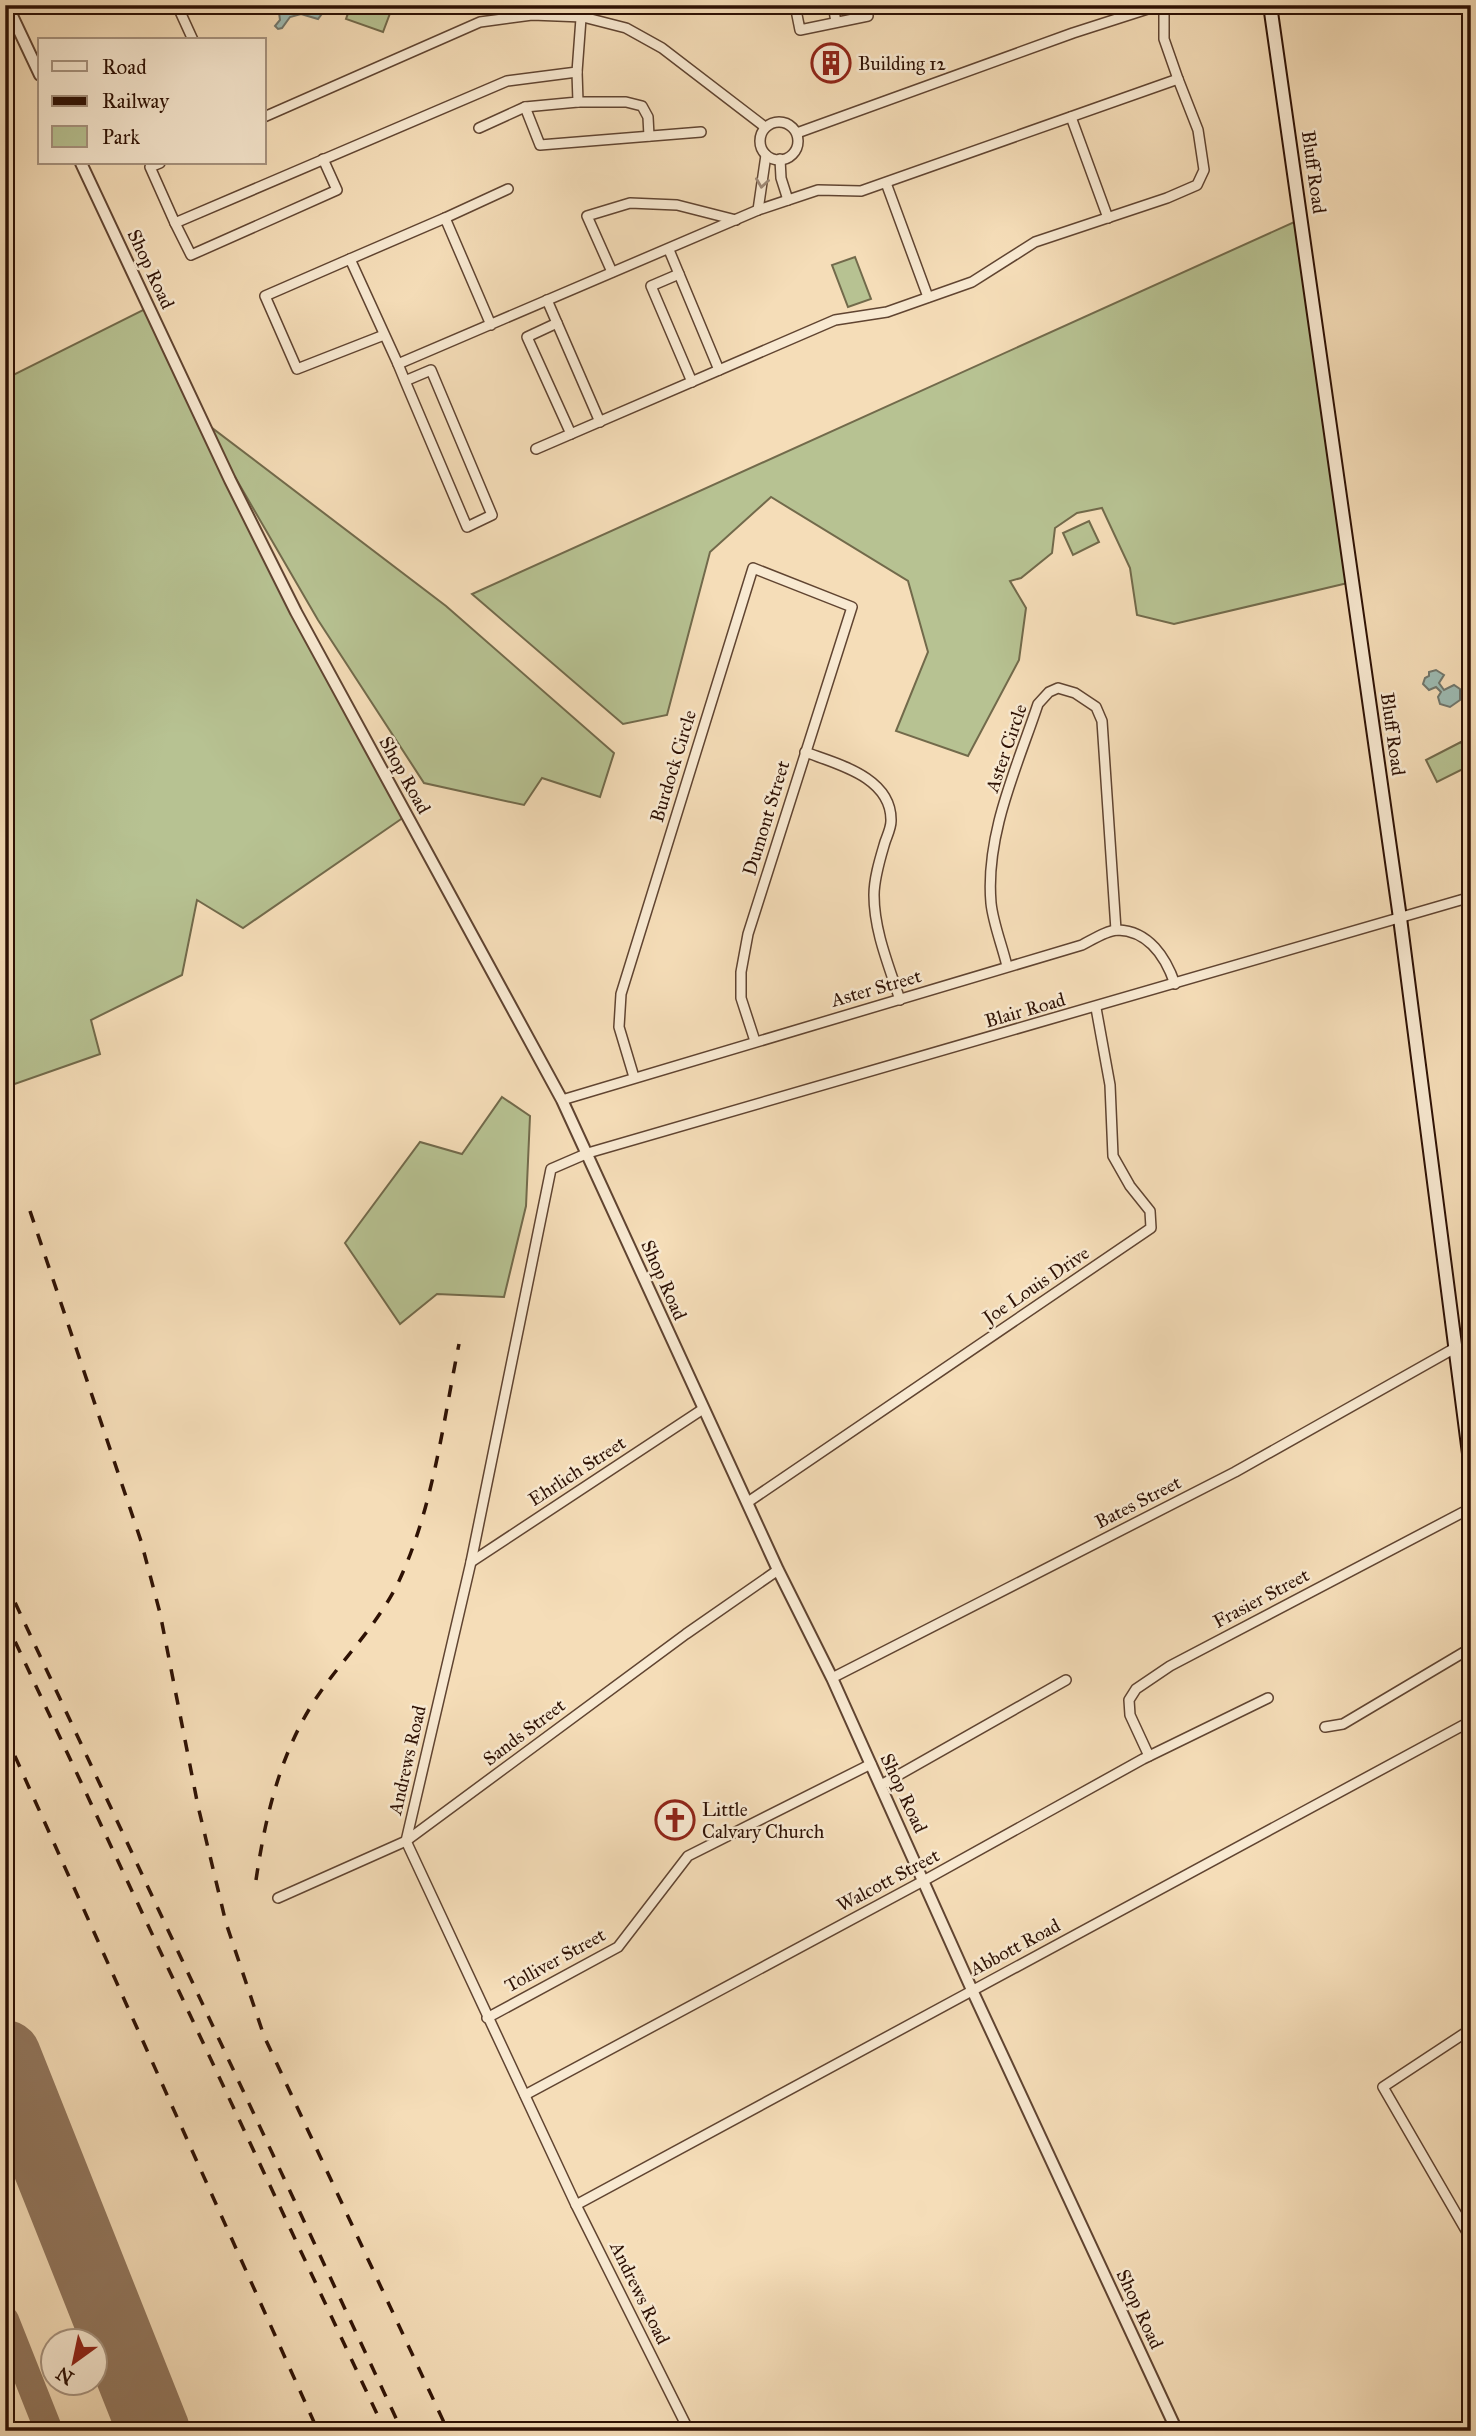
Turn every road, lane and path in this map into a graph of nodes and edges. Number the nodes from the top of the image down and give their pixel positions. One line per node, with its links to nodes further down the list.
1 (7, 5): 12 (street)
2 (177, 5): 11 (street)
3 (582, 5): 9 (street)
4 (795, 5): 10 (street)
5 (832, 5): 10 (street)
6 (866, 5): 10 (street)
7 (1162, 5): 14 (street); 22 (street)
8 (1270, 5): 56 (main road, Bluff Road)
9 (583, 17): 13 (street); 17 (street); 19 (street)
10 (836, 22)
11 (192, 38)
12 (38, 71)
13 (577, 72): 15 (street); 25 (street)
14 (1178, 79): 18 (street); 34 (street)
15 (578, 102): 16 (street); 23 (street)
16 (525, 107): 20 (street); 23 (street)
17 (266, 116)
18 (1071, 117): 29 (street); 34 (street)
19 (765, 127): 22 (street); 24 (street)
20 (479, 128)
21 (701, 132): 23 (street)
22 (797, 133): 26 (street)
23 (649, 136)
24 (766, 155): 26 (street); 32 (street, one-way to 32)
25 (323, 159): 36 (street); 36 (street)
26 (780, 159): 31 (street)
27 (81, 164): 64 (street, Shop Road)
28 (149, 165): 36 (street)
29 (886, 183): 31 (street); 41 (street)
30 (508, 189): 33 (street)
31 (788, 200): 32 (street)
32 (758, 210): 35 (street)
33 (445, 218): 38 (street); 44 (street)
34 (1108, 218): 41 (street)
35 (736, 220): 37 (street); 39 (street)
36 (174, 223)
37 (668, 250): 39 (street); 40 (street)
38 (350, 259): 45 (street); 45 (street)
39 (612, 272): 42 (street)
40 (679, 274): 47 (street); 49 (street)
41 (928, 298): 47 (street)
42 (547, 300): 43 (street); 44 (street)
43 (557, 323): 50 (street); 51 (street)
44 (491, 325): 46 (street)
45 (384, 335): 46 (street)
46 (398, 364): 48 (street)
47 (719, 370): 49 (street)
48 (405, 381): 48 (street)
49 (692, 382): 50 (street)
50 (600, 422): 51 (street)
51 (572, 434): 52 (street)
52 (536, 449)
53 (852, 607): 54 (street, Dumont Street); 63 (street, Burdock Circle)
54 (805, 752): 60 (street); 62 (street, Dumont Street)
55 (1471, 897): 56 (street, Blair Road)
56 (1400, 918): 59 (street, Blair Road); 66 (main road, Bluff Road)
57 (1116, 930): 58 (street, Aster Street); 58 (street, Aster Circle); 59 (street)
58 (1007, 966): 60 (street, Aster Street)
59 (1175, 984): 61 (street, Blair Road)
60 (900, 1000): 62 (street, Aster Street)
61 (1096, 1008): 65 (street, Blair Road); 69 (street, Joe Louis Drive)
62 (755, 1041): 63 (street, Aster Street)
63 (634, 1077): 64 (street, Aster Street)
64 (562, 1100): 65 (street, Shop Road)
65 (588, 1153): 67 (street, Shop Road); 71 (street, Andrews Road)
66 (1455, 1348): 68 (main road, Bluff Road); 74 (street, Bates Street)
67 (703, 1409): 69 (street, Shop Road); 71 (street, Ehrlich Street)
68 (1471, 1469)
69 (748, 1502): 72 (street, Shop Road)
70 (1471, 1508): 79 (street, Frasier Street)
71 (471, 1562): 82 (street, Andrews Road)
72 (778, 1570): 74 (street, Shop Road); 82 (street, Sands Street)
73 (1471, 1648): 78 (street)
74 (832, 1678): 80 (street, Shop Road)
75 (1066, 1680): 81 (street)
76 (1268, 1698): 79 (street, Walcott Street)
77 (1471, 1721): 85 (street, Abbott Road)
78 (1325, 1727)
79 (1149, 1756): 83 (street, Walcott Street)
80 (871, 1764): 81 (street, Shop Road); 86 (street, Tolliver Street)
81 (881, 1785): 83 (street, Shop Road)
82 (406, 1841): 84 (street, Sands Street); 86 (street, Andrews Road)
83 (925, 1880): 85 (street, Shop Road); 88 (street, Walcott Street)
84 (278, 1898)
85 (972, 1990): 89 (street, Abbott Road); 92 (street, Shop Road)
86 (487, 2018): 88 (street, Andrews Road)
87 (1471, 2029): 90 (street)
88 (525, 2095): 89 (street, Andrews Road)
89 (576, 2204): 91 (street, Andrews Road)
90 (1471, 2239)
91 (689, 2431)
92 (1177, 2431)

